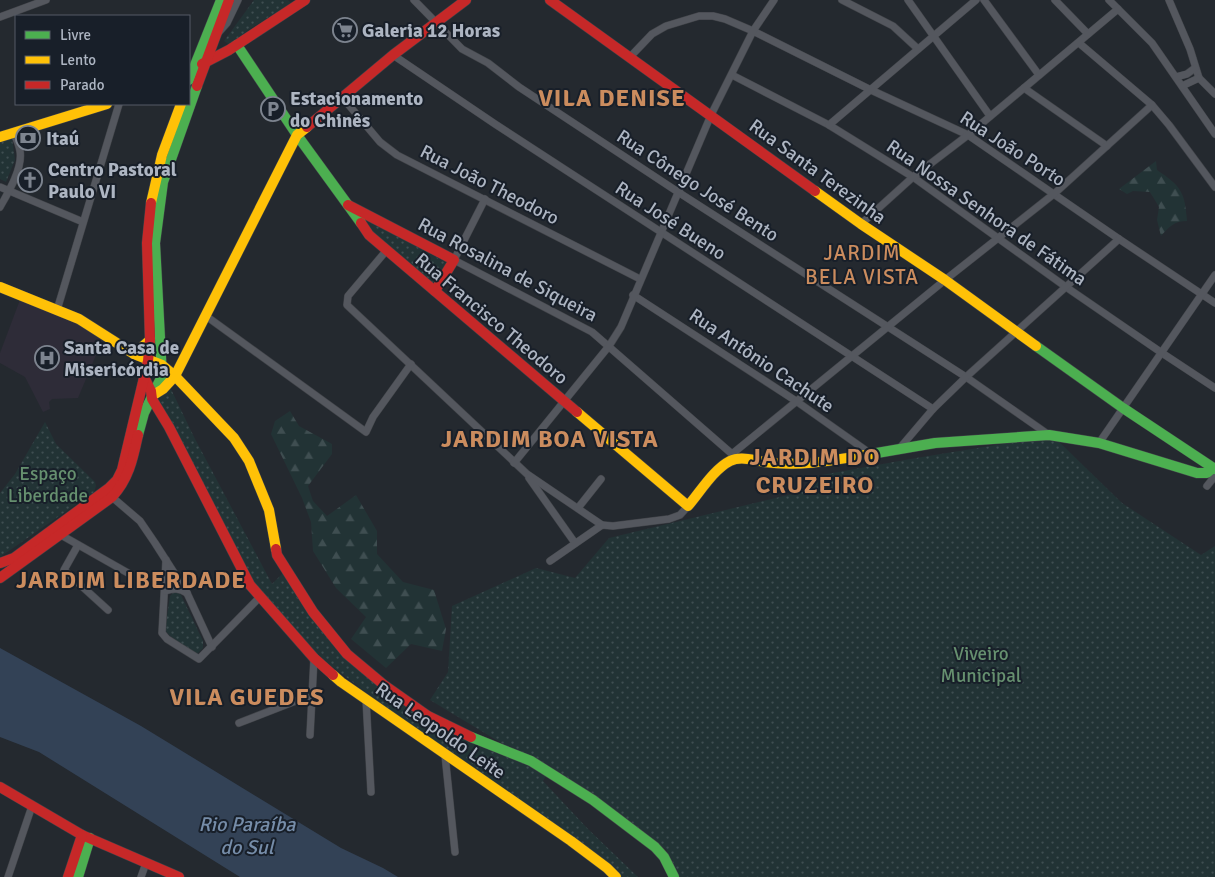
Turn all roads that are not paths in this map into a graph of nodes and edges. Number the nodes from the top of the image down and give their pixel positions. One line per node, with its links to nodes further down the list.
1 (46, 0): 18 (street)
2 (221, 0): 25 (main road)
3 (229, 0): 23 (main road)
4 (238, 0): 23 (street)
5 (305, 0): 26 (main road)
6 (414, 0): 19 (street, Rua Cônego José Bento)
7 (466, 0): 19 (main road)
8 (550, 0): 30 (main road, Rua Santa Terezinha)
9 (774, 0): 20 (street)
10 (842, 0): 27 (street)
11 (908, 0): 22 (street)
12 (976, 0): 22 (street)
13 (984, 0): 35 (street)
14 (1055, 0): 21 (street)
15 (1109, 0): 17 (street)
16 (1169, 0): 33 (street)
17 (1118, 9): 21 (street); 37 (street)
18 (0, 17)
19 (435, 22): 29 (main road); 61 (street, Rua Cônego José Bento)
20 (753, 31): 30 (street, Rua João Porto); 34 (street); 41 (street, Rua João Porto)
21 (1088, 34): 24 (street)
22 (933, 36): 27 (street); 49 (street)
23 (214, 38): 25 (main road); 31 (main road)
24 (1079, 43): 35 (street); 47 (street)
25 (203, 44): 28 (main road); 32 (main road)
26 (237, 44): 31 (main road); 53 (main road, Rua Francisco Theodoro)
27 (918, 49): 41 (street)
28 (190, 54)
29 (393, 55): 43 (main road); 68 (street, Rua José Bueno)
30 (630, 57): 48 (main road, Rua Santa Terezinha)
31 (206, 63): 32 (main road); 93 (main road)
32 (193, 68): 36 (main road)
33 (1195, 68): 37 (street); 38 (street)
34 (732, 75): 48 (street); 50 (street, Rua Nossa Senhora de Fátima)
35 (1039, 75): 40 (street)
36 (190, 77)
37 (1176, 77): 39 (street)
38 (1199, 78): 39 (street); 42 (street)
39 (1182, 86): 52 (street)
40 (1024, 88): 49 (street); 56 (street)
41 (871, 90): 50 (street); 54 (street, Rua João Porto)
42 (1215, 94)
43 (342, 97): 53 (main road); 63 (street, Rua João Theodoro)
44 (104, 105): 51 (main road)
45 (119, 105): 66 (street)
46 (181, 105): 86 (main road)
47 (1152, 105): 56 (street); 59 (street)
48 (711, 116): 61 (street); 67 (main road, Rua Santa Terezinha)
49 (990, 116): 54 (street)
50 (829, 125): 57 (street, Rua Nossa Senhora de Fátima)
51 (13, 132): 55 (main road); 60 (street)
52 (1215, 134)
53 (297, 135): 64 (main road, Rua Francisco Theodoro); 83 (main road)
54 (968, 135): 57 (street); 62 (street, Rua João Porto)
55 (0, 137)
56 (1107, 146): 62 (street)
57 (912, 177): 67 (street); 69 (street, Rua Nossa Senhora de Fátima)
58 (0, 187): 60 (street)
59 (1215, 187)
60 (9, 191): 65 (street); 66 (street)
61 (678, 192): 68 (street); 84 (street, Rua Cônego José Bento)
62 (1055, 193): 69 (street); 70 (street, Rua João Porto)
63 (485, 199): 72 (street); 74 (street, Rua João Theodoro)
64 (345, 203): 71 (main road, Rua Francisco Theodoro); 72 (main road, Rua Rosalina de Siqueira)
65 (0, 207)
66 (84, 222): 82 (street)
67 (861, 224): 75 (main road, Rua Santa Terezinha)
68 (661, 233): 74 (street); 90 (street, Rua José Bueno)
69 (998, 238): 75 (street); 77 (street, Rua Nossa Senhora de Fátima)
70 (1118, 239): 77 (street); 79 (street, Rua João Porto)
71 (386, 251): 78 (main road, Rua Francisco Theodoro); 92 (street)
72 (454, 260): 78 (main road); 87 (street, Rua Rosalina de Siqueira)
73 (1215, 275): 79 (street)
74 (640, 279): 80 (street)
75 (945, 280): 84 (street); 85 (main road, Rua Santa Terezinha)
76 (0, 287): 82 (main road)
77 (1066, 287): 85 (street); 88 (street, Rua Nossa Senhora de Fátima)
78 (435, 291): 100 (main road, Rua Francisco Theodoro)
79 (1202, 294): 81 (street, Rua João Porto); 88 (street)
80 (633, 295): 87 (street); 99 (street, Rua Antônio Cachute)
81 (1215, 303)
82 (57, 310): 89 (main road)
83 (206, 316): 92 (street); 94 (main road)
84 (888, 328): 90 (street); 95 (street, Rua Cônego José Bento)
85 (1017, 332): 95 (street); 101 (main road, Rua Santa Terezinha)
86 (150, 340): 89 (main road); 91 (main road)
87 (609, 346): 100 (street); 107 (street, Rua Rosalina de Siqueira)
88 (1162, 353): 97 (street, Rua Nossa Senhora de Fátima); 101 (street)
89 (134, 354): 91 (main road)
90 (853, 356): 99 (street); 102 (street, Rua José Bueno)
91 (148, 361): 93 (main road); 96 (main road)
92 (411, 364): 108 (street)
93 (162, 365): 94 (main road); 98 (main road)
94 (175, 376): 98 (main road); 148 (main road)
95 (966, 378): 102 (street); 103 (street, Rua Cônego José Bento)
96 (145, 379): 98 (main road, Rua Leopoldo Leite); 122 (main road)
97 (1215, 388)
98 (153, 396): 113 (main road); 127 (main road, Rua Leopoldo Leite)
99 (796, 401): 106 (street, Rua Antônio Cachute); 107 (street)
100 (564, 402): 108 (street); 114 (main road, Rua Francisco Theodoro)
101 (1123, 408): 104 (street); 109 (main road, Rua Santa Terezinha)
102 (933, 409): 105 (street)
103 (1049, 436): 104 (main road); 105 (main road)
104 (1099, 443): 109 (main road)
105 (899, 448): 106 (main road)
106 (871, 454): 107 (main road)
107 (732, 457): 114 (main road)
108 (514, 463): 110 (street)
109 (1214, 471): 112 (street)
110 (527, 474): 115 (street); 118 (street)
111 (601, 479): 115 (street)
112 (1207, 486)
113 (112, 497): 117 (main road); 120 (street)
114 (688, 506): 116 (street)
115 (578, 508): 116 (street)
116 (602, 525): 118 (street)
117 (61, 535): 119 (street); 124 (main road)
118 (575, 543): 121 (street)
119 (78, 545): 123 (street); 128 (street)
120 (166, 560): 125 (street); 126 (street)
121 (550, 561)
122 (0, 563)
123 (128, 573)
124 (0, 578)
125 (165, 591): 126 (street); 129 (street)
126 (187, 593): 129 (street)
127 (260, 596): 129 (street); 130 (main road, Rua Leopoldo Leite)
128 (108, 610)
129 (212, 647)
130 (314, 658): 131 (street); 132 (main road, Rua Leopoldo Leite)
131 (311, 696): 133 (street); 134 (street)
132 (366, 699): 135 (main road, Rua Leopoldo Leite); 137 (street)
133 (239, 722)
134 (310, 735)
135 (445, 755): 140 (street); 147 (main road, Rua Leopoldo Leite)
136 (0, 788): 138 (main road)
137 (371, 792)
138 (32, 806): 139 (main road); 142 (street)
139 (86, 837): 141 (main road); 143 (main road); 144 (main road)
140 (455, 852)
141 (146, 864): 145 (street); 146 (main road)
142 (8, 877)
143 (68, 877)
144 (78, 877)
145 (141, 877)
146 (179, 877)
147 (616, 877)
148 (674, 877)

